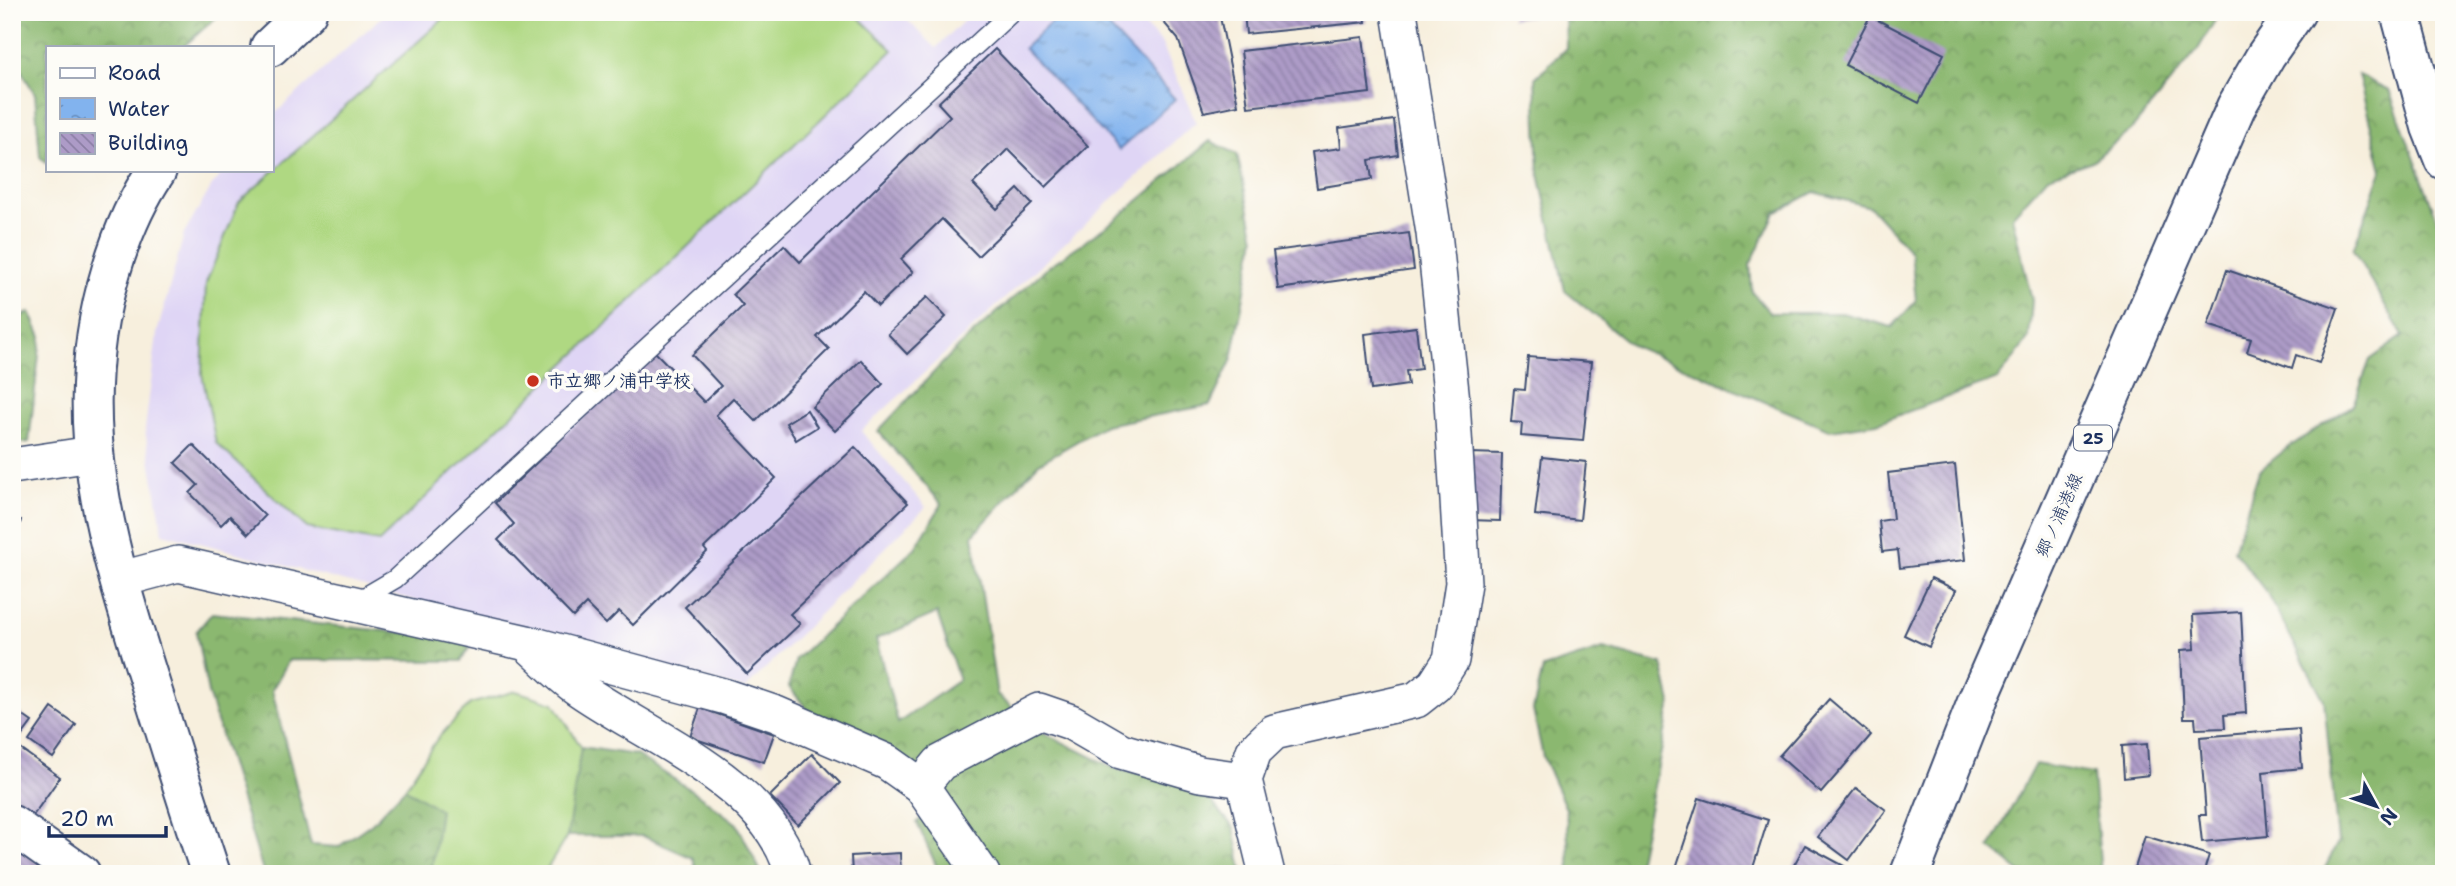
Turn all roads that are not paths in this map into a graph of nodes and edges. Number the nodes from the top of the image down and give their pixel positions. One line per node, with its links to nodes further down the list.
1 (307, 12): 6 (street)
2 (1012, 12): 12 (lane)
3 (1399, 12): 14 (street)
4 (2296, 12): 22 (street, 郷ノ浦港線 / 25)
5 (2400, 12): 7 (street)
6 (271, 46)
7 (2444, 160)
8 (156, 172): 9 (street)
9 (92, 454): 10 (street); 11 (street)
10 (12, 466)
11 (118, 580): 12 (street); 18 (street)
12 (353, 603): 13 (street)
13 (527, 643): 15 (street); 19 (street)
14 (1244, 780): 15 (street); 21 (street)
15 (921, 786): 20 (street)
16 (12, 825): 17 (street)
17 (81, 874)
18 (211, 874)
19 (793, 874)
20 (982, 874)
21 (1268, 874)
22 (1910, 874)

